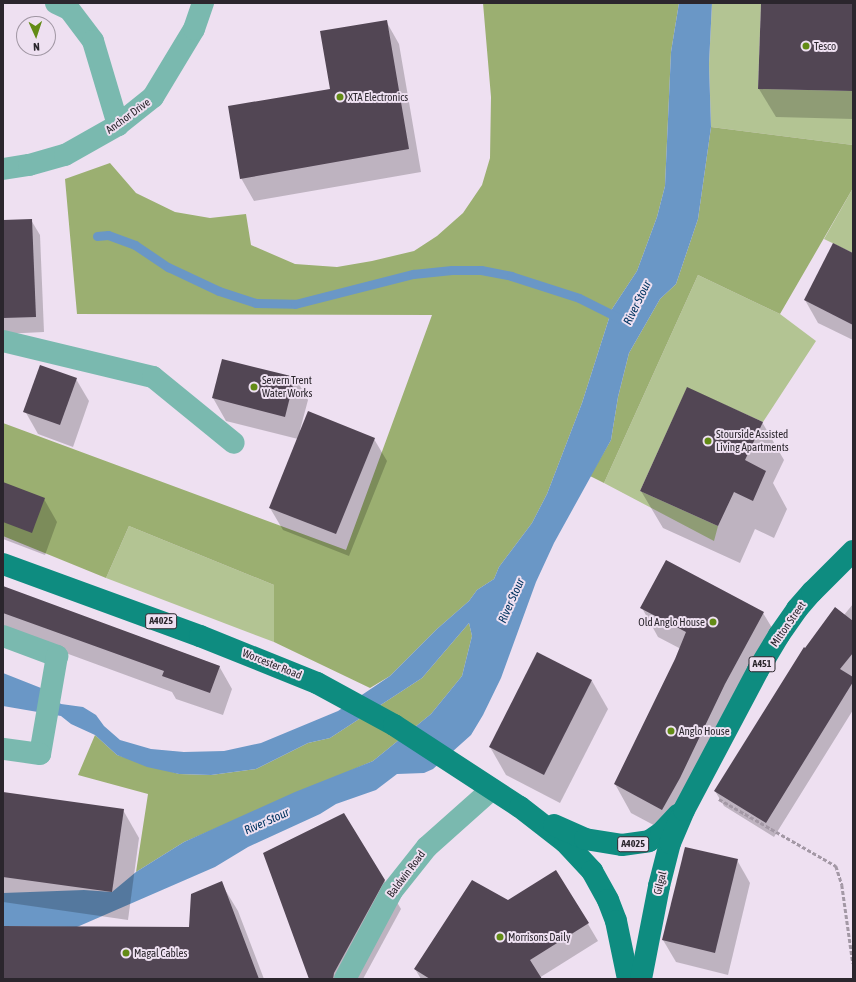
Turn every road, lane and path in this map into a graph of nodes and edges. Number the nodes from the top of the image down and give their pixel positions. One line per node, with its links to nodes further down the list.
1 (56, 3): 3 (street)
2 (203, 3): 3 (street, Anchor Drive)
3 (118, 125): 4 (street, Anchor Drive)
4 (3, 169)
5 (3, 340): 6 (street)
6 (234, 443)
7 (853, 551): 12 (main road, Mitton Street / A451)
8 (3, 564): 11 (main road, Worcester Road / A4025)
9 (3, 636): 10 (street)
10 (3, 749)
11 (492, 789): 13 (main road, Worcester Road / A4025); 15 (street, Baldwin Road)
12 (695, 789): 13 (main road, A4025); 14 (path); 17 (main road, Gilgal / A451)
13 (520, 808): 16 (main road)
14 (853, 963)
15 (345, 979)
16 (628, 979)
17 (641, 979)

